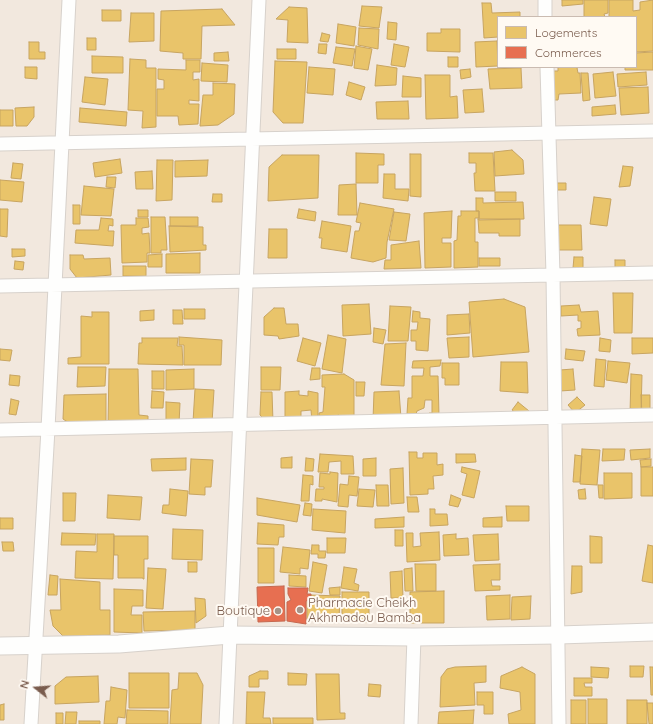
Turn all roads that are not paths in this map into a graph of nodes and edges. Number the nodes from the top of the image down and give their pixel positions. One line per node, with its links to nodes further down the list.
1 (69, 0): 9 (street)
2 (259, 0): 8 (street)
3 (545, 0): 4 (street)
4 (545, 16)
5 (547, 68): 7 (street)
6 (653, 131): 7 (street)
7 (549, 133): 8 (street); 12 (street)
8 (253, 139): 9 (street); 13 (street)
9 (62, 142): 10 (street); 14 (street)
10 (0, 144)
11 (653, 273): 12 (street)
12 (553, 275): 13 (street); 17 (street)
13 (246, 281): 14 (street); 18 (street)
14 (54, 285): 15 (street); 19 (street)
15 (0, 286)
16 (653, 415): 17 (street)
17 (554, 417): 18 (street); 23 (street)
18 (239, 424): 19 (street); 22 (street)
19 (48, 429): 20 (street); 25 (street)
20 (0, 430)
21 (653, 632): 23 (street)
22 (230, 635): 24 (street); 25 (street); 28 (street)
23 (559, 635): 24 (street); 30 (street)
24 (414, 637): 29 (street)
25 (35, 645): 26 (street); 27 (street)
26 (0, 646)
27 (31, 724)
28 (226, 724)
29 (412, 724)
30 (559, 724)

